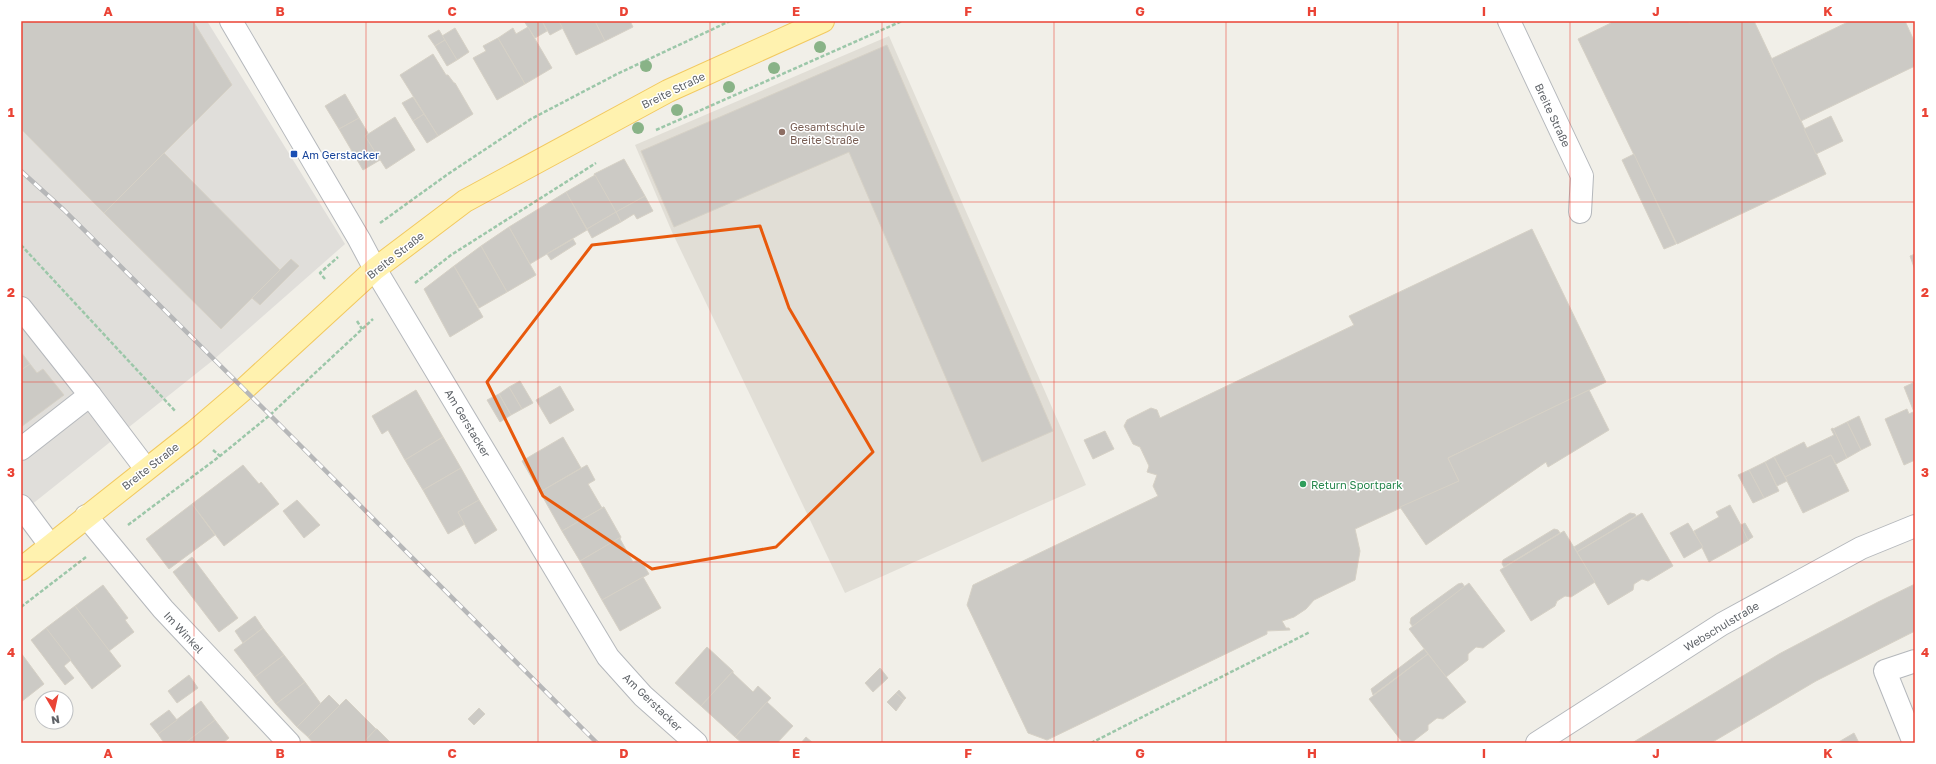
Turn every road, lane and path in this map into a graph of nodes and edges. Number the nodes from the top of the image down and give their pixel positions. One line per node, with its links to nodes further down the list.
1 (231, 21): 9 (street, Am Gerstacker)
2 (730, 21): 9 (path)
3 (823, 21): 11 (main road, Breite Straße)
4 (902, 21): 6 (path)
5 (1510, 21): 8 (street, Breite Straße)
6 (653, 132)
7 (598, 162): 13 (path)
8 (1580, 212)
9 (359, 239): 11 (street, Am Gerstacker); 12 (path)
10 (21, 245): 17 (path)
11 (375, 270): 13 (street, Am Gerstacker); 17 (main road, Breite Straße)
12 (320, 273)
13 (393, 300): 31 (street, Am Gerstacker)
14 (21, 308): 16 (street)
15 (362, 329): 19 (path)
16 (90, 395): 18 (street); 20 (street)
17 (194, 432): 19 (path); 20 (main road, Breite Straße)
18 (21, 449)
19 (220, 456): 24 (path)
20 (146, 470): 22 (main road, Breite Straße)
21 (21, 506): 25 (street)
22 (86, 516): 24 (street, Im Winkel); 25 (main road, Breite Straße)
23 (1915, 526): 33 (street, Webschulstraße)
24 (106, 542): 27 (path); 30 (street, Im Winkel)
25 (50, 545): 26 (main road, Breite Straße)
26 (21, 568)
27 (21, 607)
28 (1310, 632): 32 (path)
29 (1915, 661): 34 (street)
30 (289, 743)
31 (696, 743)
32 (1091, 743)
33 (1537, 743)
34 (1914, 743)

